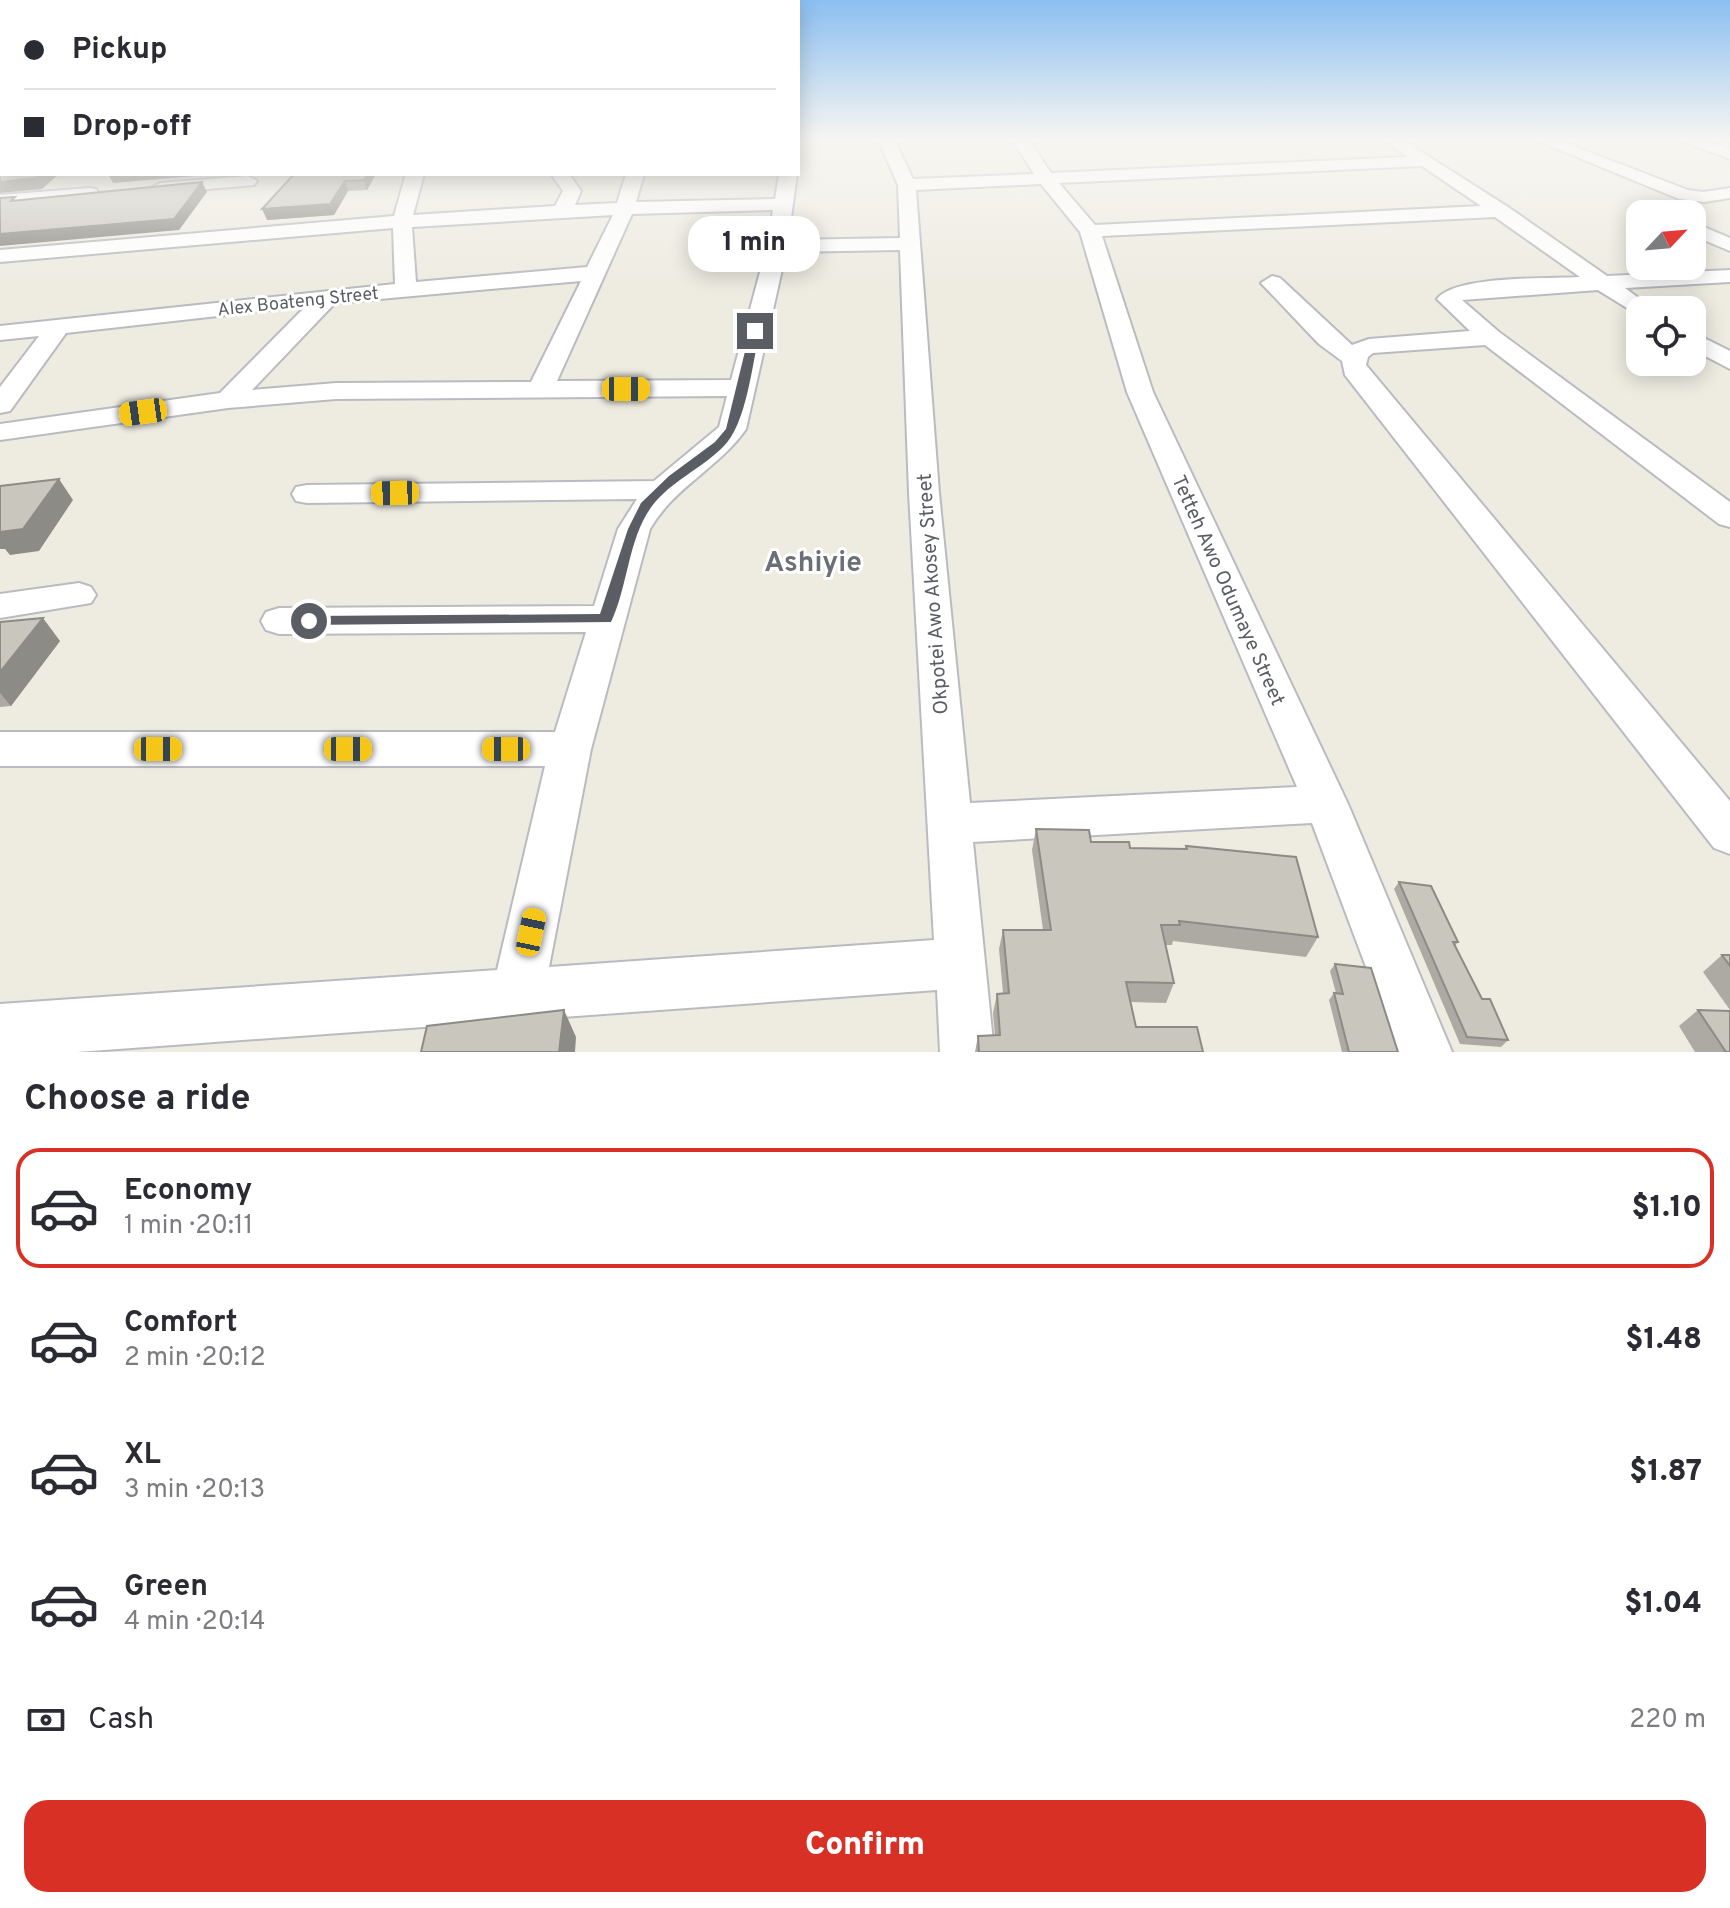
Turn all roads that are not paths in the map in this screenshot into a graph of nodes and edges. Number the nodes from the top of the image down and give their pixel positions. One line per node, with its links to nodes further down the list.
1 (85, 188): 15 (street)
2 (157, 188): 12 (street)
3 (243, 188): 23 (street)
4 (411, 188): 20 (street)
5 (570, 188): 19 (street)
6 (631, 188): 17 (street)
7 (907, 188): 24 (street, Okpotei Awo Akosey Street)
8 (1054, 188): 21 (street, Tetteh Awo Odumaye Street)
9 (1467, 188): 18 (street)
10 (1667, 188): 14 (street)
11 (786, 189): 17 (street); 26 (street)
12 (140, 190)
13 (109, 192): 15 (street)
14 (1730, 193)
15 (79, 194): 16 (street)
16 (0, 201)
17 (625, 209): 19 (street); 28 (street)
18 (1501, 211): 21 (street); 31 (street)
19 (559, 213): 20 (street)
20 (402, 222): 23 (street); 32 (street)
21 (1090, 231): 55 (street, Tetteh Awo Odumaye Street)
22 (1706, 234): 25 (street)
23 (211, 237): 27 (street)
24 (912, 244): 26 (street); 56 (street, Okpotei Awo Akosey Street)
25 (1730, 245)
26 (777, 246): 41 (street)
27 (0, 256)
28 (595, 273): 32 (street, Alex Boateng Street); 42 (street)
29 (1730, 276): 31 (street)
30 (1272, 283): 39 (street)
31 (1601, 283): 34 (street); 37 (street)
32 (406, 290): 33 (street, Alex Boateng Street)
33 (328, 297): 35 (street, Alex Boateng Street); 43 (street)
34 (1626, 299)
35 (59, 326): 36 (street, Alex Boateng Street); 44 (street)
36 (0, 333)
37 (1490, 337): 39 (street); 48 (street)
38 (1706, 347): 40 (street)
39 (1353, 358): 57 (street)
40 (1730, 361)
41 (740, 388): 42 (street); 46 (street)
42 (541, 389): 43 (street)
43 (228, 400): 45 (street)
44 (0, 405)
45 (0, 432)
46 (660, 490): 47 (street); 51 (street)
47 (307, 494)
48 (1730, 517)
49 (79, 595): 50 (street)
50 (0, 606)
51 (606, 619): 52 (street); 54 (street)
52 (279, 621)
53 (0, 749): 54 (street)
54 (570, 749): 59 (street)
55 (1326, 804): 56 (street); 62 (street, Tetteh Awo Odumaye Street)
56 (948, 824): 58 (street, Okpotei Awo Akosey Street)
57 (1730, 834)
58 (961, 963): 59 (street); 61 (street, Okpotei Awo Akosey Street)
59 (518, 992): 60 (street)
60 (12, 1038)
61 (967, 1052)
62 (1425, 1052)

